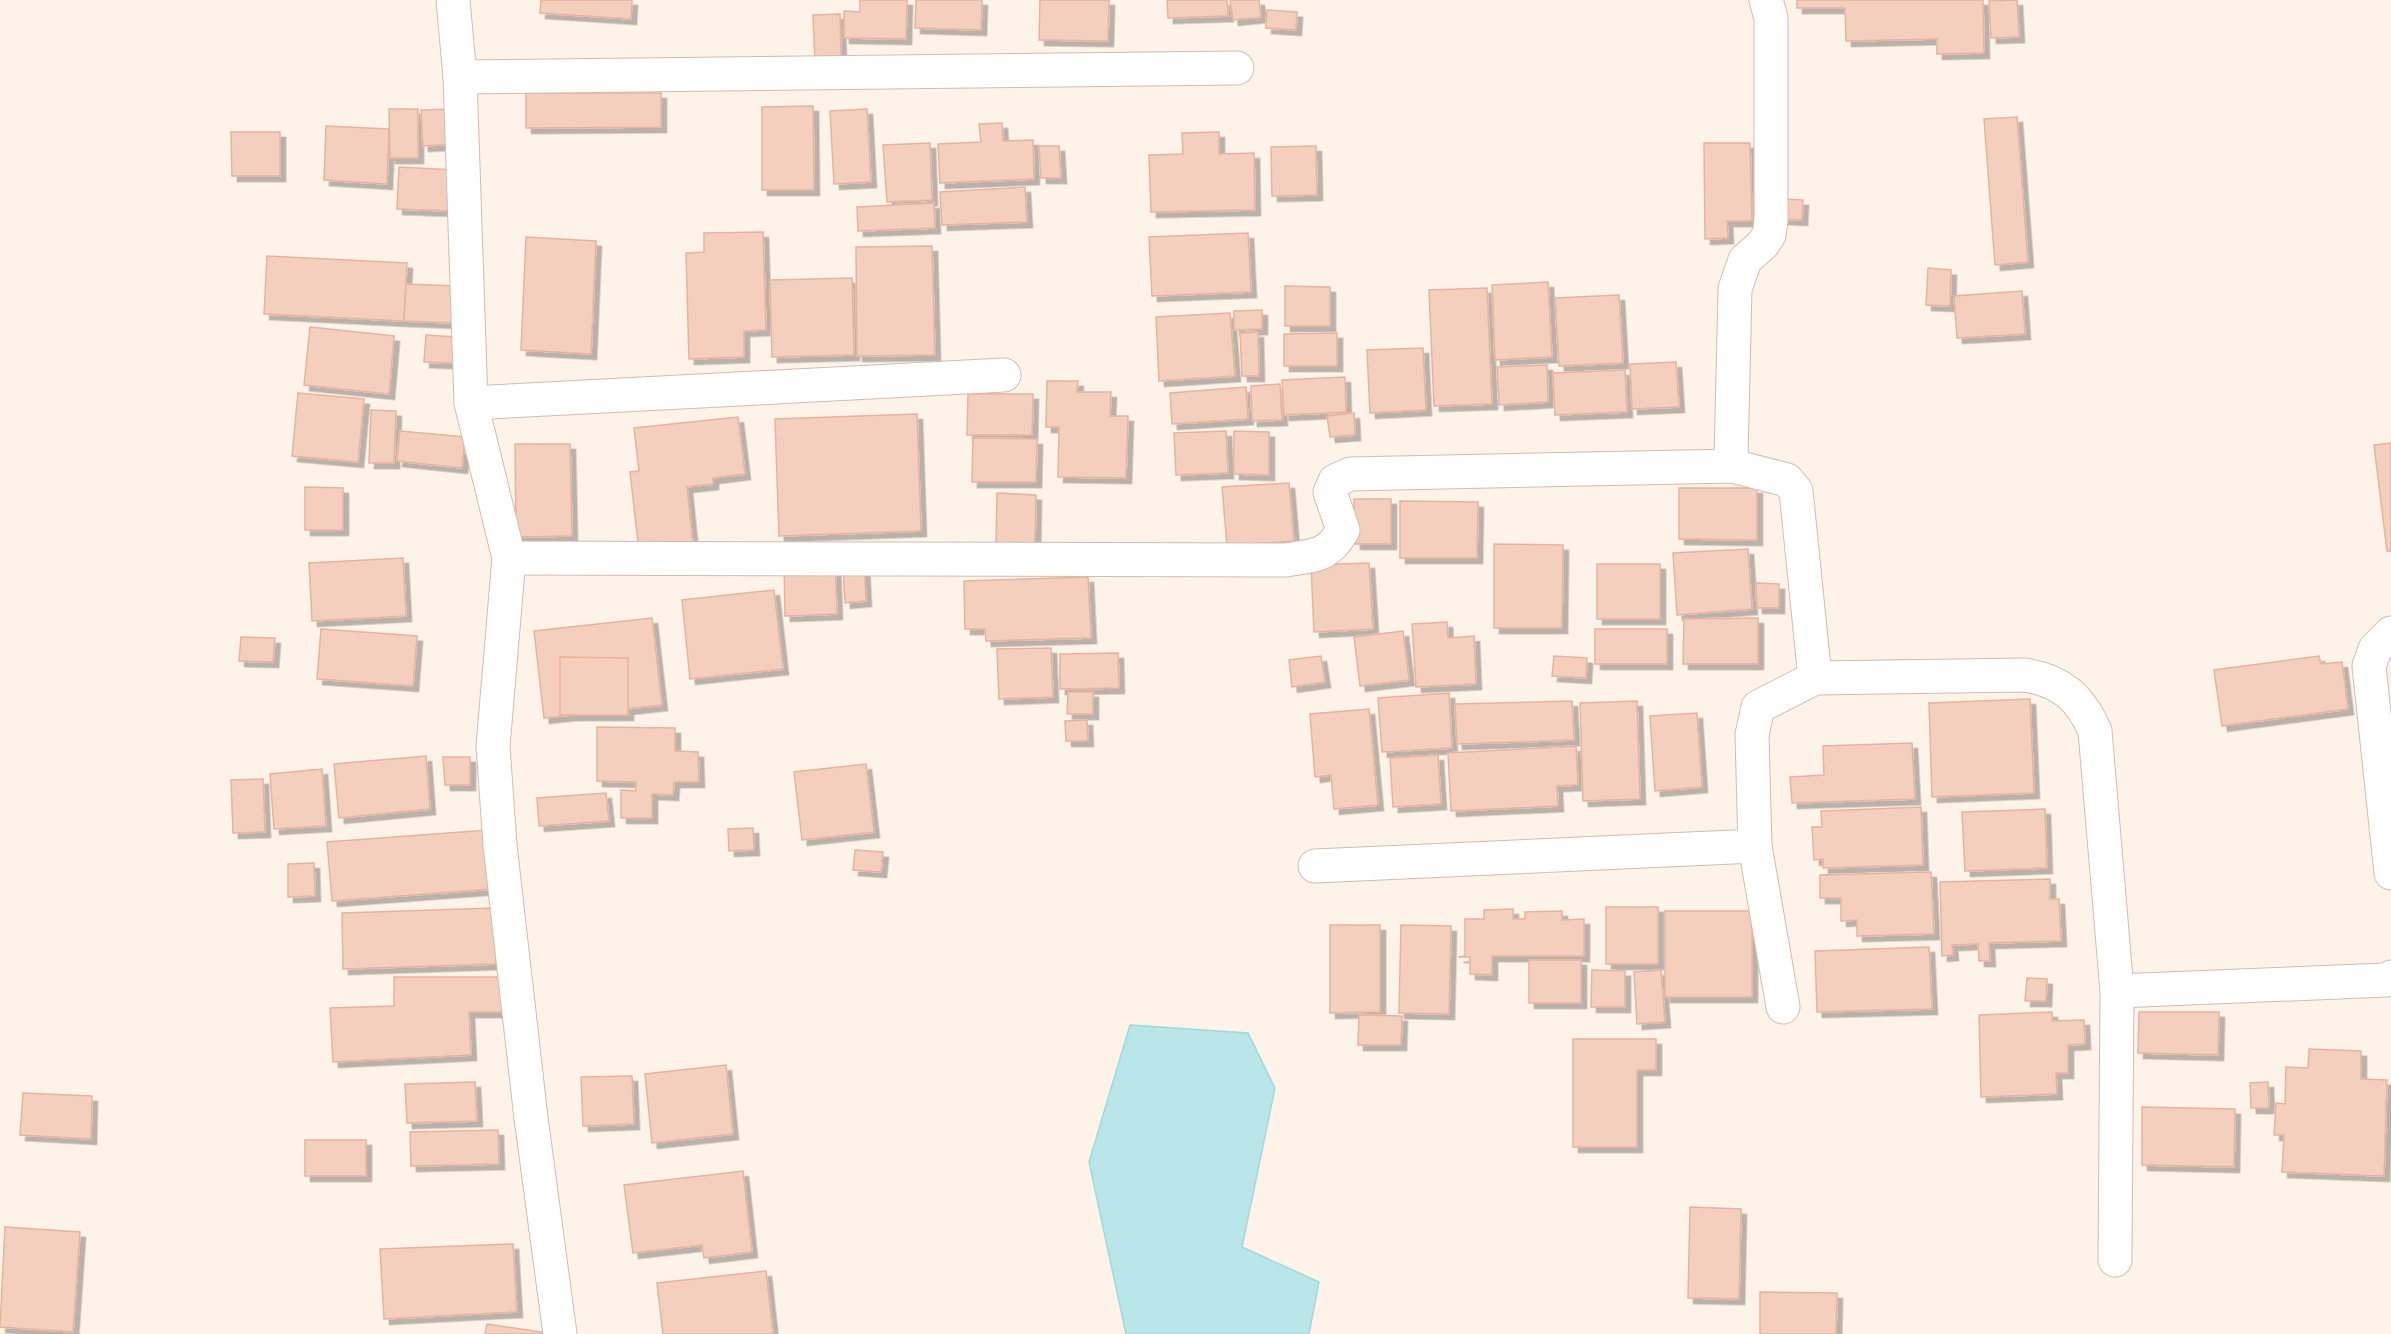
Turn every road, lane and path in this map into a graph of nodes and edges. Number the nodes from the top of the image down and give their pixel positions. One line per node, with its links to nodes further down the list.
1 (453, 0): 4 (street)
2 (1766, 0): 7 (street)
3 (1237, 68): 4 (street)
4 (460, 77): 6 (street)
5 (1004, 375): 6 (street)
6 (471, 403): 8 (street)
7 (1733, 466): 8 (street); 10 (street)
8 (509, 558): 18 (street)
9 (2391, 633): 13 (street)
10 (1815, 678): 11 (street); 15 (street)
11 (1755, 846): 12 (street); 16 (street)
12 (1316, 866)
13 (2391, 873)
14 (2391, 977): 15 (street)
15 (2117, 992): 17 (street)
16 (1783, 1007)
17 (2115, 1260)
18 (560, 1334)

